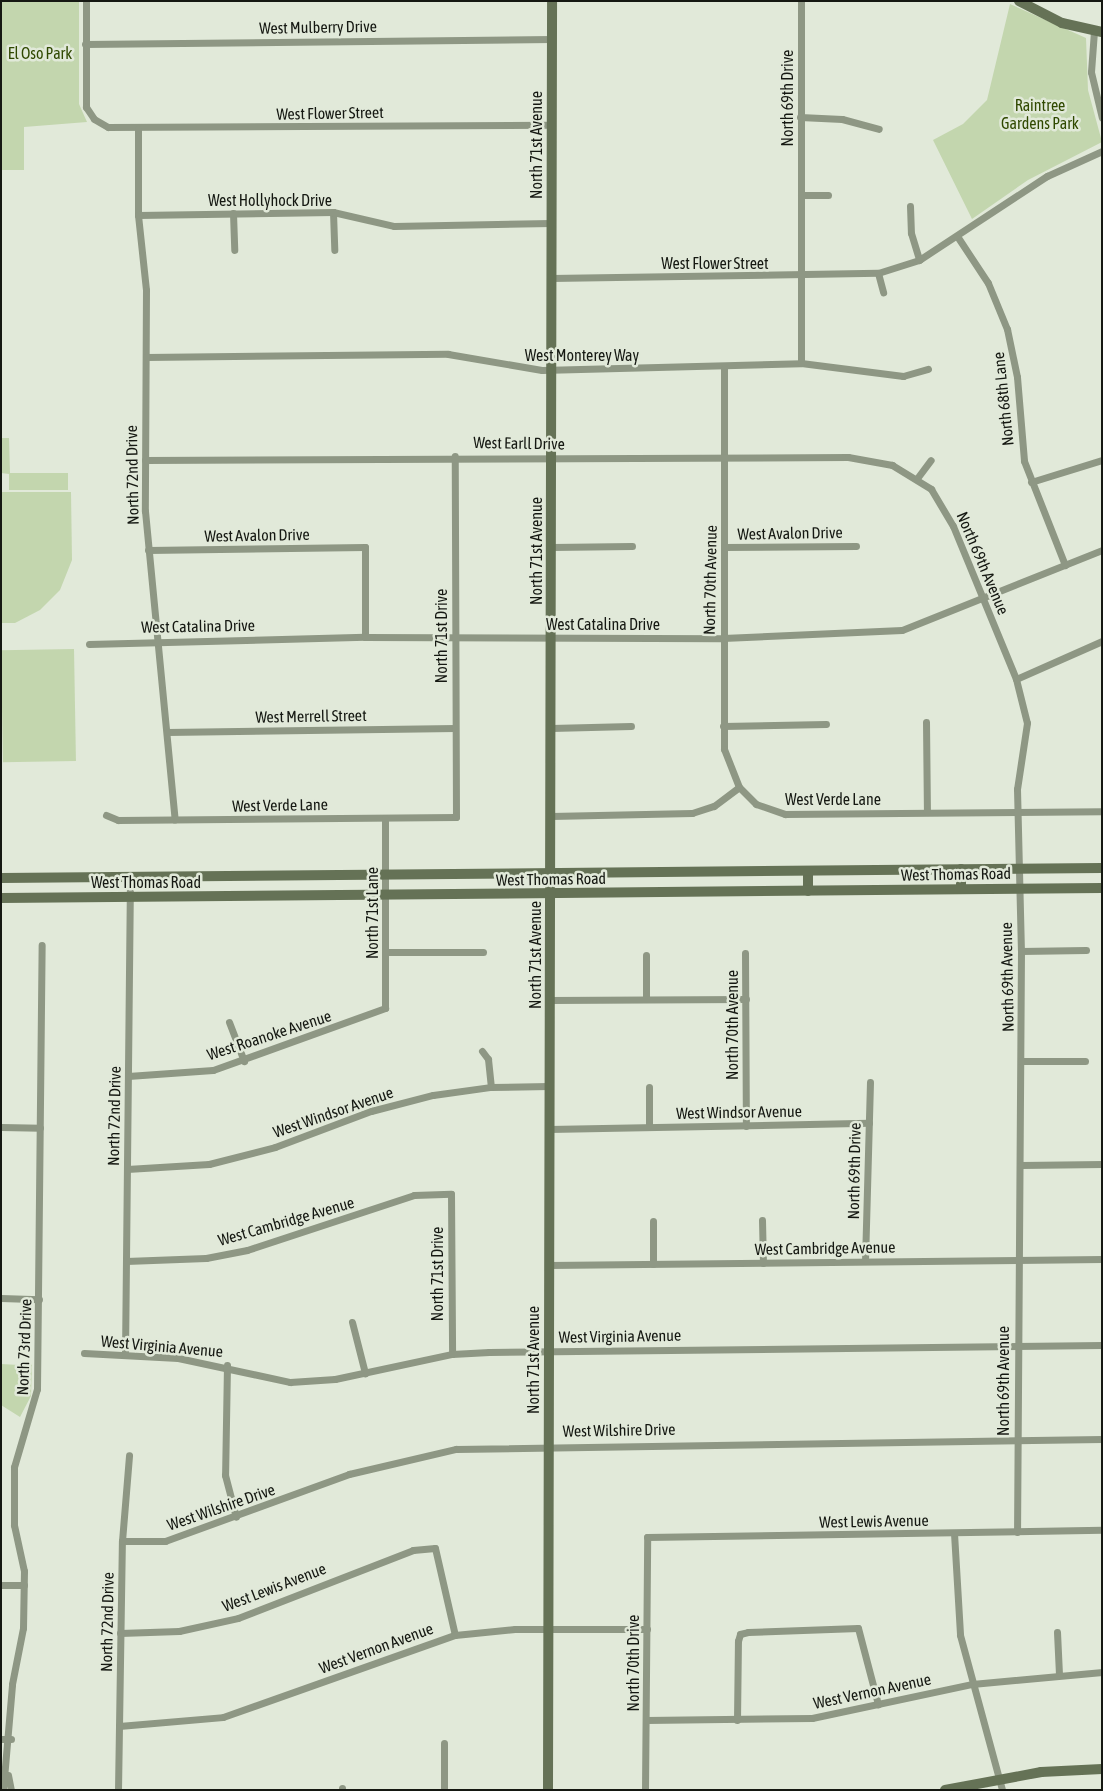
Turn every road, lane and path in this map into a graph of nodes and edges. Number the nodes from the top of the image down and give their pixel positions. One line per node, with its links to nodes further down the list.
1 (86, 1): 7 (street)
2 (552, 1): 6 (main road, North 71st Avenue)
3 (801, 1): 8 (street, North 69th Drive)
4 (1024, 2): 5 (main road)
5 (1098, 32): 9 (street)
6 (552, 38): 7 (street, West Mulberry Drive); 10 (main road, North 71st Avenue)
7 (85, 44): 11 (street, West Flower Street)
8 (800, 117): 12 (street); 14 (street, North 69th Drive)
9 (1102, 118)
10 (551, 125): 11 (street, West Flower Street); 20 (main road, North 71st Avenue)
11 (138, 129): 19 (street, North 72nd Drive)
12 (880, 129)
13 (1102, 151): 21 (street, West Flower Street)
14 (801, 195): 15 (street); 26 (street, North 69th Drive)
15 (828, 196)
16 (910, 206): 24 (street)
17 (333, 212): 18 (street, West Hollyhock Drive); 20 (street, West Hollyhock Drive); 23 (street)
18 (233, 213): 19 (street, West Hollyhock Drive); 22 (street)
19 (138, 215): 29 (street, North 72nd Drive)
20 (551, 223): 27 (main road, North 71st Avenue)
21 (957, 236): 24 (street, West Flower Street); 42 (street, North 68th Lane)
22 (234, 250)
23 (334, 250)
24 (919, 260): 25 (street, West Flower Street)
25 (878, 273): 26 (street, West Flower Street); 28 (street)
26 (802, 276): 27 (street, West Flower Street); 30 (street, North 69th Drive)
27 (551, 278): 33 (main road, North 71st Avenue)
28 (883, 292)
29 (146, 357): 33 (street, West Monterey Way); 37 (street, North 72nd Drive)
30 (801, 364): 31 (street, West Monterey Way); 32 (street, West Monterey Way)
31 (724, 369): 33 (street, West Monterey Way); 36 (street, North 70th Avenue)
32 (928, 369)
33 (552, 370): 35 (main road, North 71st Avenue)
34 (455, 456): 35 (street, West Earll Drive); 37 (street, West Earll Drive); 53 (street, North 71st Drive)
35 (551, 457): 36 (street, West Earll Drive); 45 (main road, North 71st Avenue)
36 (725, 459): 40 (street, West Earll Drive); 46 (street, North 70th Avenue)
37 (145, 460): 47 (street, North 72nd Drive)
38 (931, 460): 41 (street)
39 (1102, 460): 42 (street)
40 (892, 465): 41 (street, North 69th Avenue)
41 (918, 476): 50 (street, North 69th Avenue)
42 (1031, 482): 49 (street, North 68th Lane)
43 (632, 546): 45 (street)
44 (856, 546): 46 (street, West Avalon Drive)
45 (552, 547): 52 (main road, North 71st Avenue)
46 (724, 548): 54 (street, North 70th Avenue)
47 (148, 550): 51 (street, West Avalon Drive); 55 (street, North 72nd Drive)
48 (1102, 550): 49 (street, West Catalina Drive)
49 (1065, 565): 50 (street, West Catalina Drive)
50 (983, 598): 54 (street, West Catalina Drive); 58 (street, North 69th Avenue)
51 (365, 637): 53 (street, West Catalina Drive); 55 (street, West Catalina Drive)
52 (551, 637): 53 (street, West Catalina Drive); 54 (street, West Catalina Drive); 64 (main road, North 71st Avenue)
53 (455, 638): 63 (street, North 71st Drive)
54 (723, 638): 62 (street, North 70th Avenue)
55 (157, 640): 57 (street, West Catalina Drive); 65 (street, North 72nd Drive)
56 (1101, 643): 58 (street)
57 (89, 644)
58 (1016, 679): 67 (street, North 69th Avenue)
59 (926, 722): 69 (street)
60 (826, 724): 62 (street)
61 (631, 726): 64 (street)
62 (723, 726): 66 (street, North 70th Avenue)
63 (455, 728): 65 (street, West Merrell Street); 71 (street, North 71st Drive)
64 (551, 728): 72 (main road, North 71st Avenue)
65 (167, 732): 74 (street, North 72nd Drive)
66 (739, 787): 69 (street, West Verde Lane); 72 (street)
67 (1017, 811): 68 (street, West Verde Lane); 69 (street, West Verde Lane); 77 (street, North 69th Avenue)
68 (1102, 811)
69 (927, 812)
70 (106, 815): 74 (street, West Verde Lane)
71 (456, 816): 73 (street, West Verde Lane)
72 (551, 816): 79 (main road, North 71st Avenue)
73 (385, 818): 74 (street, West Verde Lane); 80 (street, North 71st Lane)
74 (175, 820)
75 (1102, 868): 77 (main road, West Thomas Road)
76 (961, 869): 77 (main road, West Thomas Road); 78 (main road, West Thomas Road); 84 (main road)
77 (1018, 869): 85 (street, North 69th Avenue)
78 (808, 871): 79 (main road, West Thomas Road); 86 (main road)
79 (550, 874): 80 (main road, West Thomas Road); 87 (main road, North 71st Avenue)
80 (386, 876): 81 (main road, West Thomas Road); 88 (street, North 71st Lane)
81 (130, 877): 82 (main road, West Thomas Road); 89 (street, North 72nd Drive)
82 (1, 878)
83 (1102, 888): 85 (main road, West Thomas Road)
84 (961, 889): 85 (main road, West Thomas Road); 86 (main road, West Thomas Road)
85 (1019, 889): 93 (street, North 69th Avenue)
86 (808, 891): 87 (main road, West Thomas Road)
87 (550, 894): 88 (main road, West Thomas Road); 100 (main road, North 71st Avenue)
88 (385, 896): 89 (main road, West Thomas Road); 94 (street, North 71st Lane)
89 (130, 897): 90 (main road, West Thomas Road); 107 (street, North 72nd Drive)
90 (1, 898)
91 (42, 946): 116 (street, North 73rd Drive)
92 (1086, 950): 93 (street)
93 (1021, 951): 105 (street, North 69th Avenue)
94 (385, 952): 95 (street); 101 (street, North 71st Lane)
95 (483, 952)
96 (745, 953): 99 (street, North 70th Avenue)
97 (646, 955): 98 (street)
98 (646, 999): 99 (street); 100 (street)
99 (746, 999): 113 (street, North 70th Avenue)
100 (550, 1000): 109 (main road, North 71st Avenue)
101 (385, 1008): 104 (street, West Roanoke Avenue)
102 (229, 1022): 104 (street)
103 (482, 1051): 110 (street)
104 (244, 1061): 107 (street, West Roanoke Avenue)
105 (1021, 1061): 106 (street); 119 (street, North 69th Avenue)
106 (1085, 1061)
107 (128, 1076): 120 (street, North 72nd Drive)
108 (870, 1082): 112 (street, North 69th Drive)
109 (549, 1086): 110 (street, West Windsor Avenue); 117 (main road, North 71st Avenue)
110 (491, 1087): 120 (street, West Windsor Avenue)
111 (649, 1087): 115 (street)
112 (869, 1123): 113 (street, West Windsor Avenue); 127 (street, North 69th Drive)
113 (746, 1126): 115 (street, West Windsor Avenue)
114 (1, 1127): 116 (street)
115 (649, 1127): 117 (street, West Windsor Avenue)
116 (40, 1128): 132 (street, North 73rd Drive)
117 (549, 1129): 130 (main road, North 71st Avenue)
118 (1102, 1164): 119 (street)
119 (1021, 1165): 124 (street, North 69th Avenue)
120 (127, 1169): 126 (street, North 72nd Drive)
121 (452, 1194): 126 (street, West Cambridge Avenue); 138 (street, North 71st Drive)
122 (762, 1220): 128 (street)
123 (653, 1221): 129 (street)
124 (1017, 1260): 125 (street, West Cambridge Avenue); 127 (street, West Cambridge Avenue); 135 (street, North 69th Avenue)
125 (1102, 1260)
126 (126, 1261): 139 (street, North 72nd Drive)
127 (865, 1261): 128 (street, West Cambridge Avenue)
128 (763, 1263): 129 (street, West Cambridge Avenue)
129 (653, 1264): 130 (street, West Cambridge Avenue)
130 (549, 1265): 136 (main road, North 71st Avenue)
131 (1, 1298): 132 (street)
132 (39, 1299): 153 (street, North 73rd Drive)
133 (352, 1322): 141 (street)
134 (1102, 1345): 135 (street, West Virginia Avenue)
135 (1016, 1346): 136 (street, West Virginia Avenue); 142 (street, North 69th Avenue)
136 (549, 1351): 138 (street, West Virginia Avenue); 144 (main road, North 71st Avenue)
137 (84, 1354): 139 (street, West Virginia Avenue)
138 (452, 1354): 141 (street, West Virginia Avenue)
139 (125, 1355): 140 (street, West Virginia Avenue)
140 (227, 1366): 141 (street, West Virginia Avenue); 146 (street)
141 (365, 1373)
142 (1017, 1439): 143 (street, West Wilshire Drive); 144 (street, West Wilshire Drive); 148 (street, North 69th Avenue)
143 (1102, 1439)
144 (548, 1445): 146 (street, West Wilshire Drive); 154 (main road, North 71st Avenue)
145 (129, 1455): 151 (street, North 72nd Drive)
146 (236, 1517): 151 (street, West Wilshire Drive)
147 (1102, 1530): 148 (street, West Lewis Avenue)
148 (1017, 1532): 149 (street, West Lewis Avenue)
149 (954, 1534): 150 (street, West Lewis Avenue); 161 (street)
150 (647, 1537): 155 (street, North 70th Drive)
151 (122, 1541): 157 (street, North 72nd Drive)
152 (1, 1585): 153 (street)
153 (24, 1585): 167 (street, North 73rd Drive)
154 (548, 1628): 155 (street, West Vernon Avenue); 158 (street, West Vernon Avenue); 176 (main road, North 71st Avenue)
155 (646, 1629): 163 (street, North 70th Drive)
156 (1056, 1632): 160 (street)
157 (120, 1633): 158 (street, West Lewis Avenue); 165 (street, North 72nd Drive)
158 (455, 1635): 165 (street, West Vernon Avenue)
159 (1102, 1672): 160 (street, West Vernon Avenue)
160 (1059, 1674): 161 (street, West Vernon Avenue)
161 (972, 1684): 162 (street, West Vernon Avenue); 171 (street)
162 (878, 1704): 164 (street, West Vernon Avenue); 164 (street)
163 (646, 1720): 164 (street, West Vernon Avenue); 177 (street, North 70th Drive)
164 (737, 1720)
165 (119, 1726): 174 (street, North 72nd Drive)
166 (1, 1738): 167 (street)
167 (10, 1739): 170 (street, North 73rd Drive)
168 (444, 1743): 175 (street)
169 (1102, 1769): 171 (main road)
170 (8, 1773): 172 (street, North 73rd Drive); 173 (street, North 73rd Drive)
171 (999, 1779): 178 (main road); 179 (street)
172 (3, 1790)
173 (11, 1790)
174 (118, 1790)
175 (444, 1790)
176 (548, 1790)
177 (645, 1790)
178 (945, 1790)
179 (1002, 1790)

